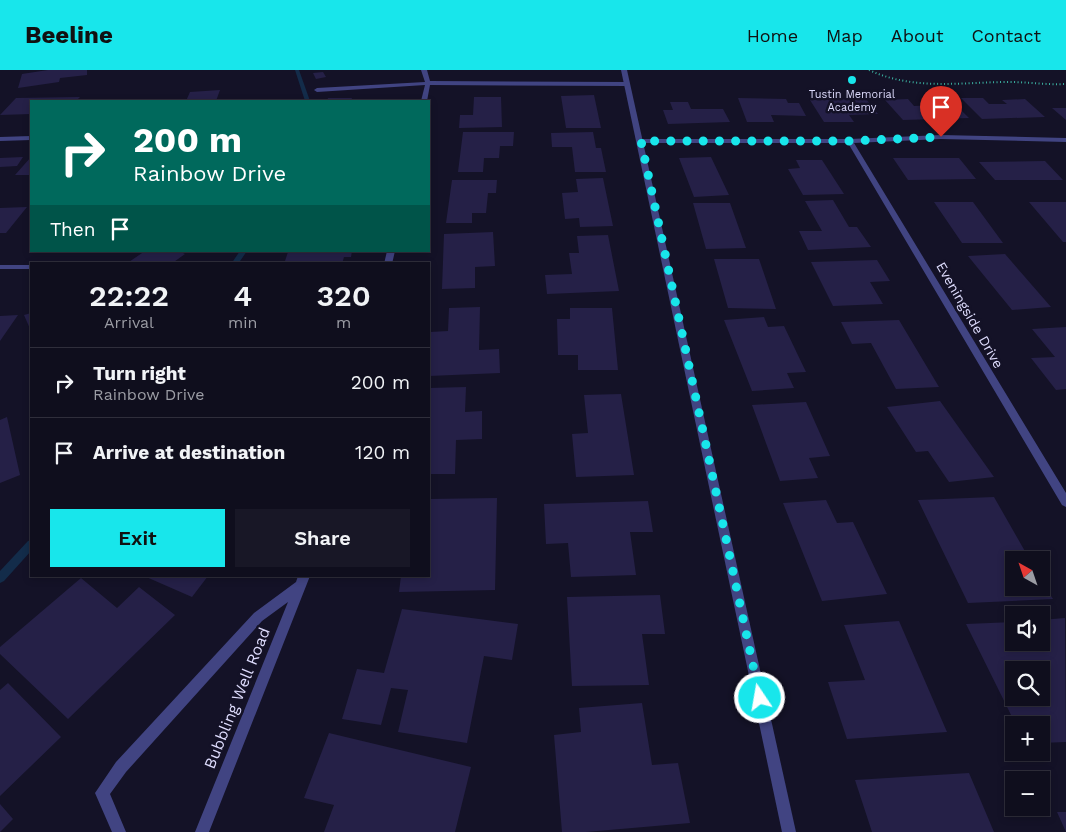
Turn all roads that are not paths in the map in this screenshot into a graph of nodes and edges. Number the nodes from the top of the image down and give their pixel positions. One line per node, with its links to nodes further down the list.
1 (424, 70): 3 (street)
2 (624, 70): 4 (street)
3 (428, 83): 4 (street); 5 (street); 6 (street)
4 (627, 84): 11 (street)
5 (317, 90)
6 (424, 100)
7 (30, 138): 8 (street)
8 (0, 139)
9 (1056, 140): 10 (street); 12 (street); 13 (street)
10 (1066, 140)
11 (641, 141): 12 (street); 20 (street)
12 (850, 141): 16 (street, Eveningside Drive)
13 (1066, 149)
14 (0, 267): 15 (street)
15 (30, 267)
16 (1066, 502)
17 (302, 581): 18 (street); 19 (street, Bubbling Well Road)
18 (119, 832)
19 (202, 832)
20 (789, 832)

